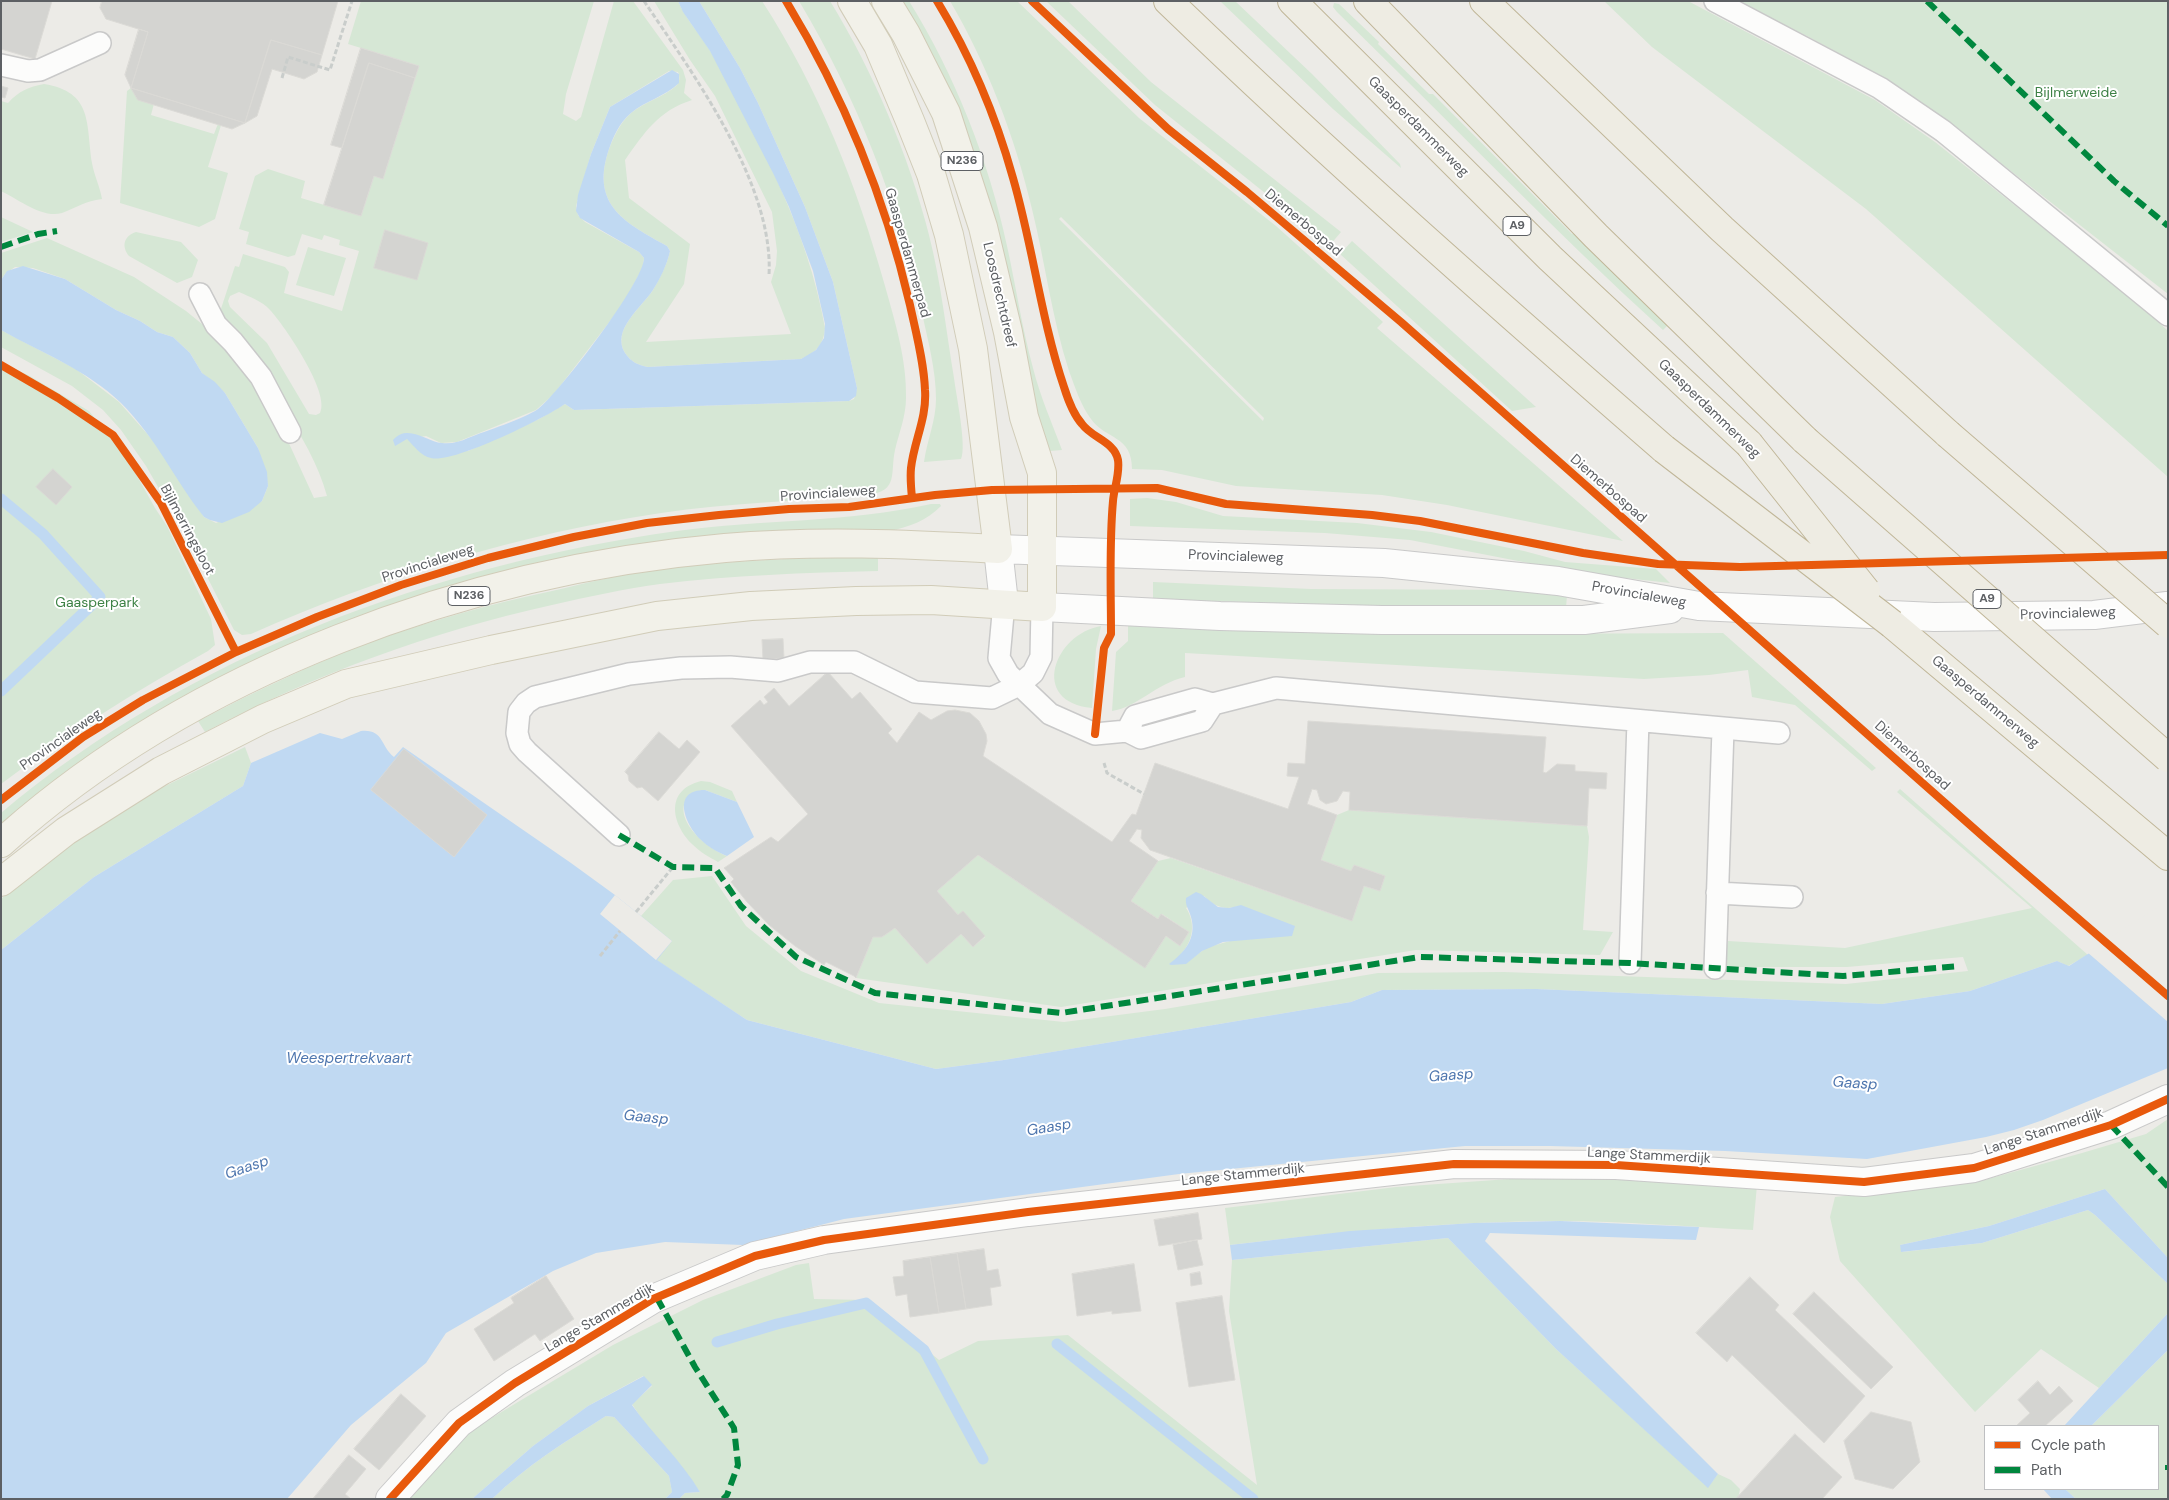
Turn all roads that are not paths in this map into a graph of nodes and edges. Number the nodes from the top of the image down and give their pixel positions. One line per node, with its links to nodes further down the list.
1 (852, 1): 13 (main road, N236)
2 (886, 1): 14 (main road, Loosdrechtdreef / N236)
3 (1168, 1): 19 (highway, A9, bridge)
4 (1292, 1): 19 (highway, Gaasperdammerweg / A9, bridge)
5 (1368, 1): 25 (highway, A9, bridge)
6 (1484, 1): 20 (highway, bridge)
7 (1715, 1): 11 (lane)
8 (100, 43): 9 (lane)
9 (1, 65)
10 (200, 294): 12 (lane)
11 (2168, 315)
12 (290, 432)
13 (998, 549): 14 (street, Provincialeweg / N236); 15 (street, N236); 27 (main road, Provincialeweg / N236)
14 (1042, 551): 16 (main road, Loosdrechtdreef / N236); 17 (street, Provincialeweg)
15 (1004, 603): 16 (main road, Provincialeweg); 21 (lane); 29 (main road, Provincialeweg)
16 (1042, 606): 17 (street, Provincialeweg); 21 (lane)
17 (1699, 606): 18 (street, Provincialeweg)
18 (2168, 606)
19 (1892, 624): 28 (highway, Gaasperdammerweg / A9)
20 (2168, 624)
21 (1019, 685): 22 (lane); 26 (lane)
22 (1638, 721): 23 (lane); 32 (lane)
23 (1723, 729): 24 (lane); 30 (lane)
24 (1779, 734)
25 (2168, 758)
26 (619, 834)
27 (1, 842)
28 (2168, 856)
29 (1, 882)
30 (1717, 893): 31 (lane); 33 (lane)
31 (1792, 897)
32 (1630, 963)
33 (1715, 968)
34 (2168, 1099): 35 (street, Lange Stammerdijk)
35 (390, 1499)

